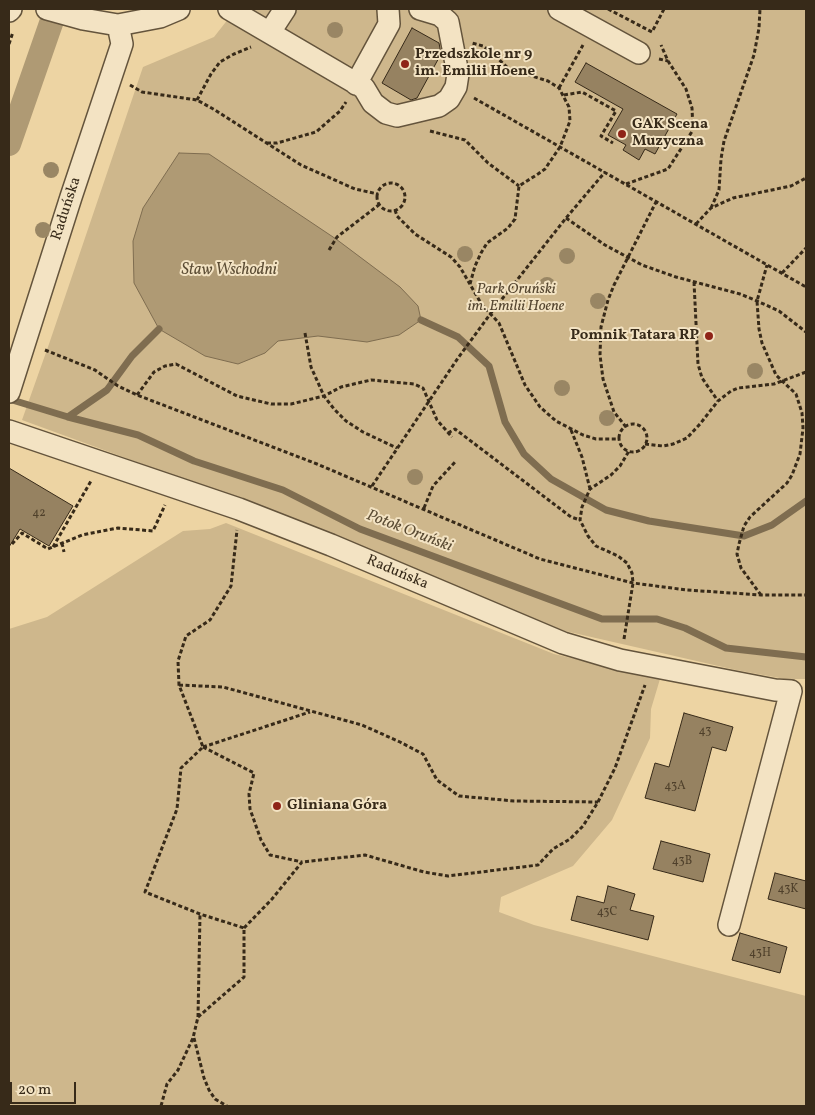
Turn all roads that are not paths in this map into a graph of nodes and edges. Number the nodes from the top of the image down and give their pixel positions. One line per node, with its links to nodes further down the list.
1 (47, 9): 8 (street)
2 (179, 9): 8 (street)
3 (229, 9): 9 (street)
4 (285, 9): 9 (street)
5 (388, 9): 11 (street)
6 (420, 9): 11 (street)
7 (559, 9): 10 (street)
8 (118, 25): 12 (street, Raduńska)
9 (274, 35): 11 (street)
10 (639, 54)
11 (356, 84)
12 (10, 389)
13 (9, 431): 14 (street, Raduńska)
14 (729, 925)

